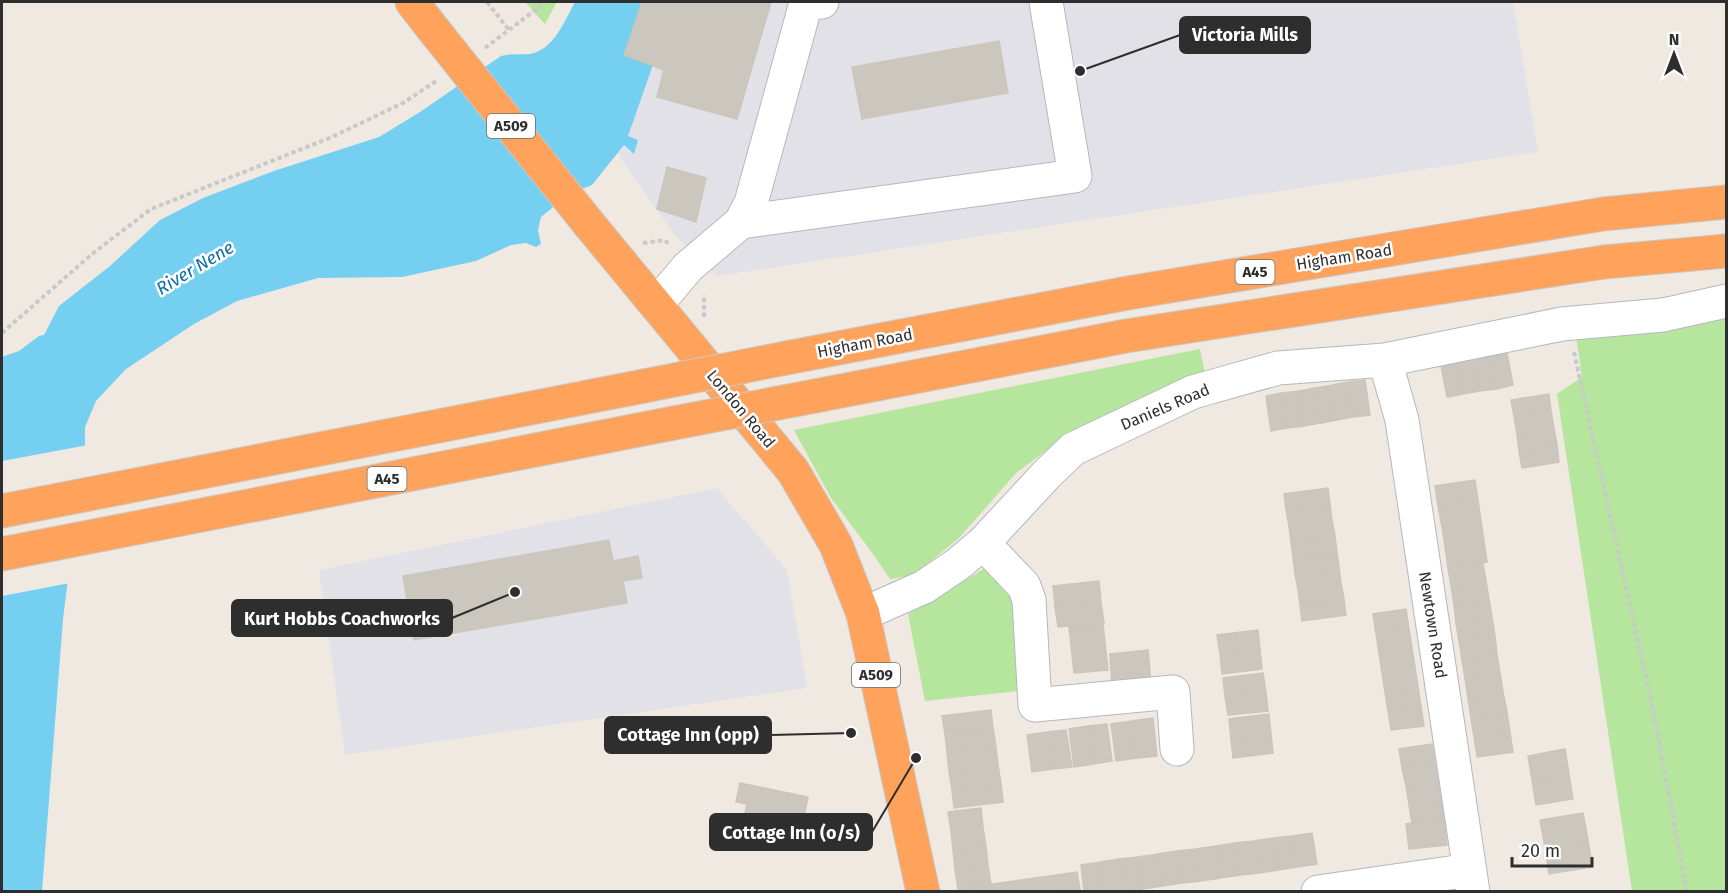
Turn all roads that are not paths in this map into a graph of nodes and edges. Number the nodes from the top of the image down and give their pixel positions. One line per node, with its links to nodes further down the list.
1 (411, 2): 10 (highway, London Road / A509, bridge)
2 (822, 2): 7 (street)
3 (1046, 2): 7 (street)
4 (1726, 185): 6 (street)
5 (1726, 202): 6 (highway, Higham Road / A45)
6 (1603, 214): 12 (highway, Higham Road / A45, bridge)
7 (741, 222): 10 (street)
8 (1726, 251): 15 (highway, A45, bridge)
9 (1726, 301): 11 (street, Daniels Road)
10 (656, 305): 19 (highway, London Road / A509)
11 (1385, 360): 16 (street, Daniels Road); 21 (street, Newtown Road)
12 (106, 483): 13 (highway); 14 (highway, A45)
13 (2, 489)
14 (2, 511)
15 (57, 543): 17 (highway, A45); 18 (highway, A45)
16 (983, 543): 19 (street, Daniels Road); 20 (street)
17 (2, 554)
18 (2, 560)
19 (863, 614): 22 (highway, London Road / A509)
20 (1178, 749)
21 (1472, 881): 23 (street)
22 (924, 891)
23 (1318, 891)

